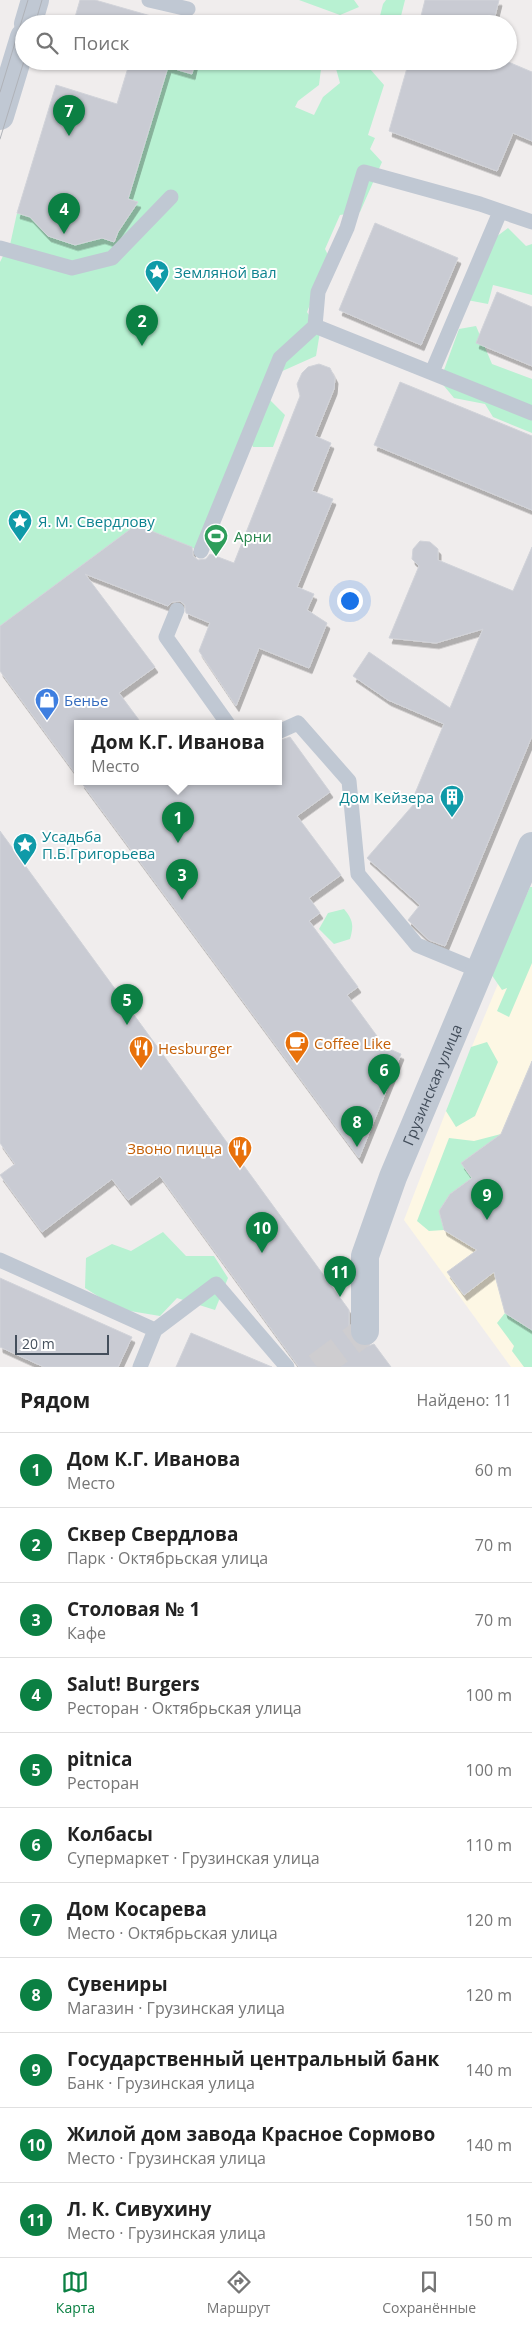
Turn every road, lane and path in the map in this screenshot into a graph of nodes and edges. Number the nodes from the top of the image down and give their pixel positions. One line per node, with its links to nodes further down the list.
1 (35, 0): 4 (street)
2 (149, 0): 3 (lane)
3 (188, 9)
4 (31, 15)
5 (15, 64): 6 (street)
6 (1, 107)
7 (171, 197): 10 (lane)
8 (500, 212): 9 (lane); 11 (lane); 12 (lane)
9 (532, 222)
10 (0, 248)
11 (315, 326): 12 (lane); 14 (lane)
12 (432, 372): 13 (lane)
13 (532, 413)
14 (200, 551)
15 (177, 610): 16 (lane)
16 (225, 720)
17 (282, 730): 19 (lane)
18 (532, 846): 19 (street, Грузинская улица)
19 (480, 971): 22 (street, Грузинская улица)
20 (0, 1260): 21 (lane)
21 (155, 1330): 23 (lane); 24 (lane)
22 (365, 1331)
23 (140, 1367)
24 (286, 1367)

